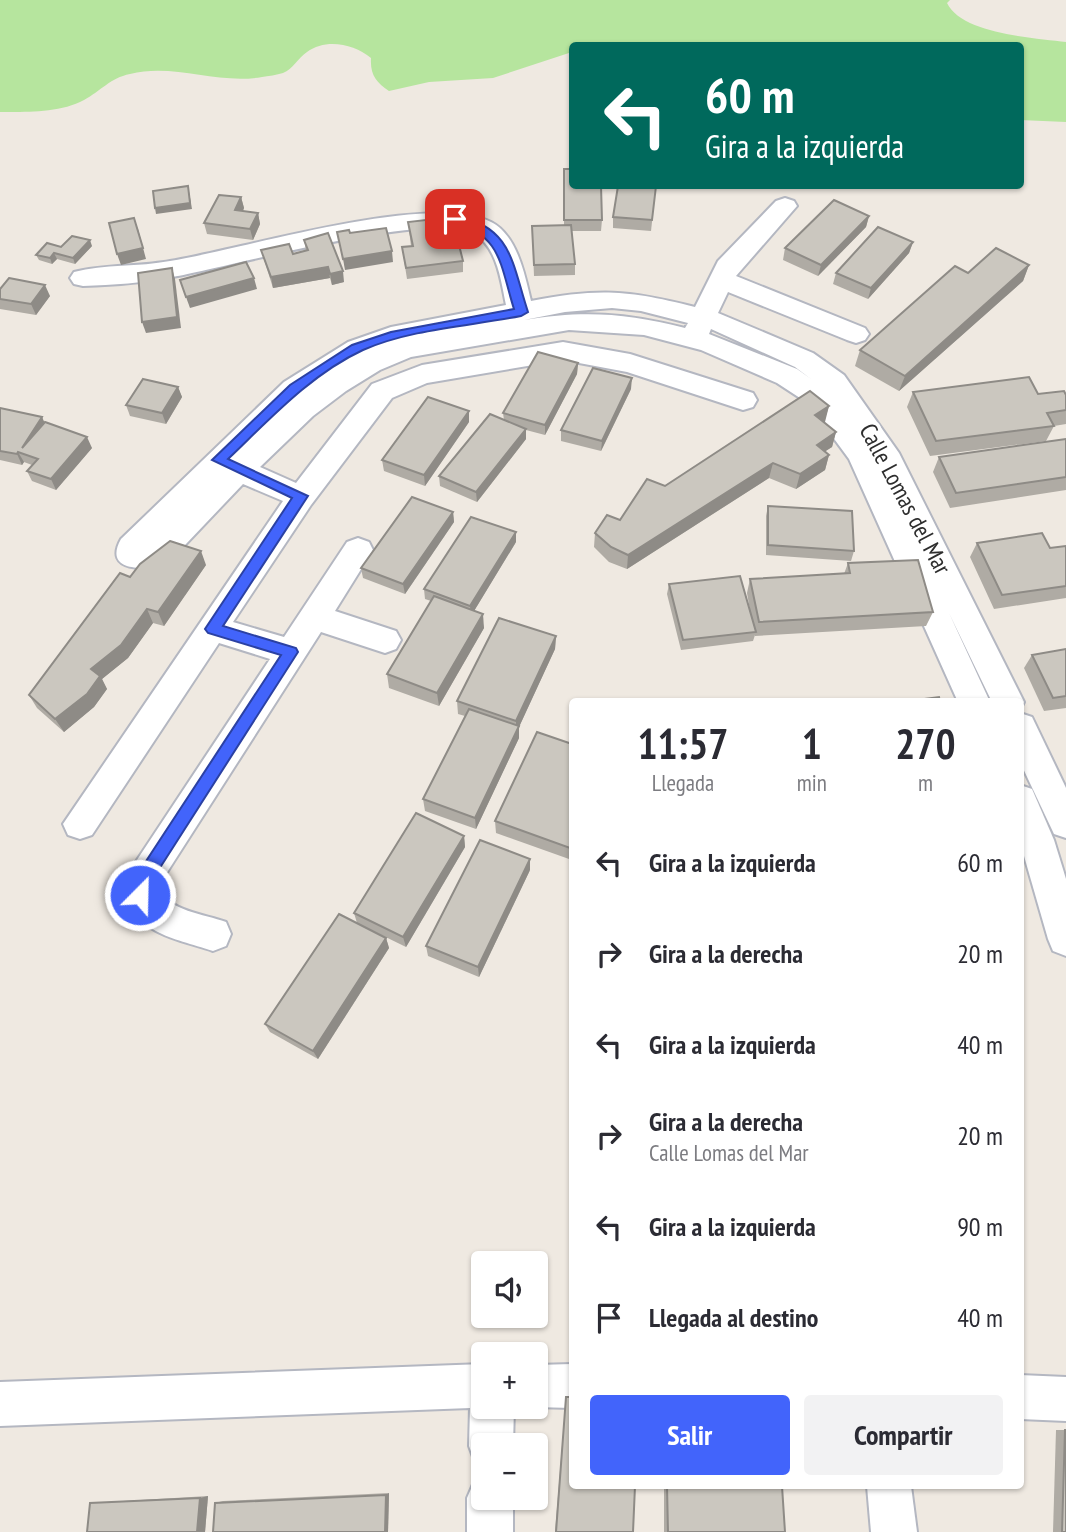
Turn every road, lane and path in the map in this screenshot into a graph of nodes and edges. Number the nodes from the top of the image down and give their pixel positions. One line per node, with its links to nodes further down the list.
1 (785, 206): 3 (street)
2 (83, 278): 4 (street)
3 (720, 279): 5 (street); 6 (street)
4 (521, 312): 5 (street, Calle Lomas del Mar); 8 (street, Calle Lomas del Mar)
5 (698, 328): 8 (street, Calle Lomas del Mar); 15 (street, Calle Lomas del Mar); 16 (street, Calle Lomas del Mar)
6 (856, 334)
7 (743, 400): 9 (street)
8 (230, 465): 9 (street)
9 (301, 496): 12 (street)
10 (358, 550): 11 (street)
11 (314, 617): 13 (street); 14 (street)
12 (213, 629): 14 (street); 20 (street)
13 (385, 640)
14 (291, 652): 21 (street)
15 (972, 698)
16 (1006, 698)
17 (1024, 735): 19 (street)
18 (1024, 809): 22 (street)
19 (1066, 823)
20 (80, 824)
21 (213, 934)
22 (1066, 939)
23 (471, 1386): 28 (street)
24 (548, 1386): 25 (street)
25 (569, 1386)
26 (1024, 1397): 27 (street)
27 (1066, 1399)
28 (0, 1404)
29 (889, 1489): 32 (street)
30 (490, 1510): 31 (street)
31 (490, 1532)
32 (894, 1532)

